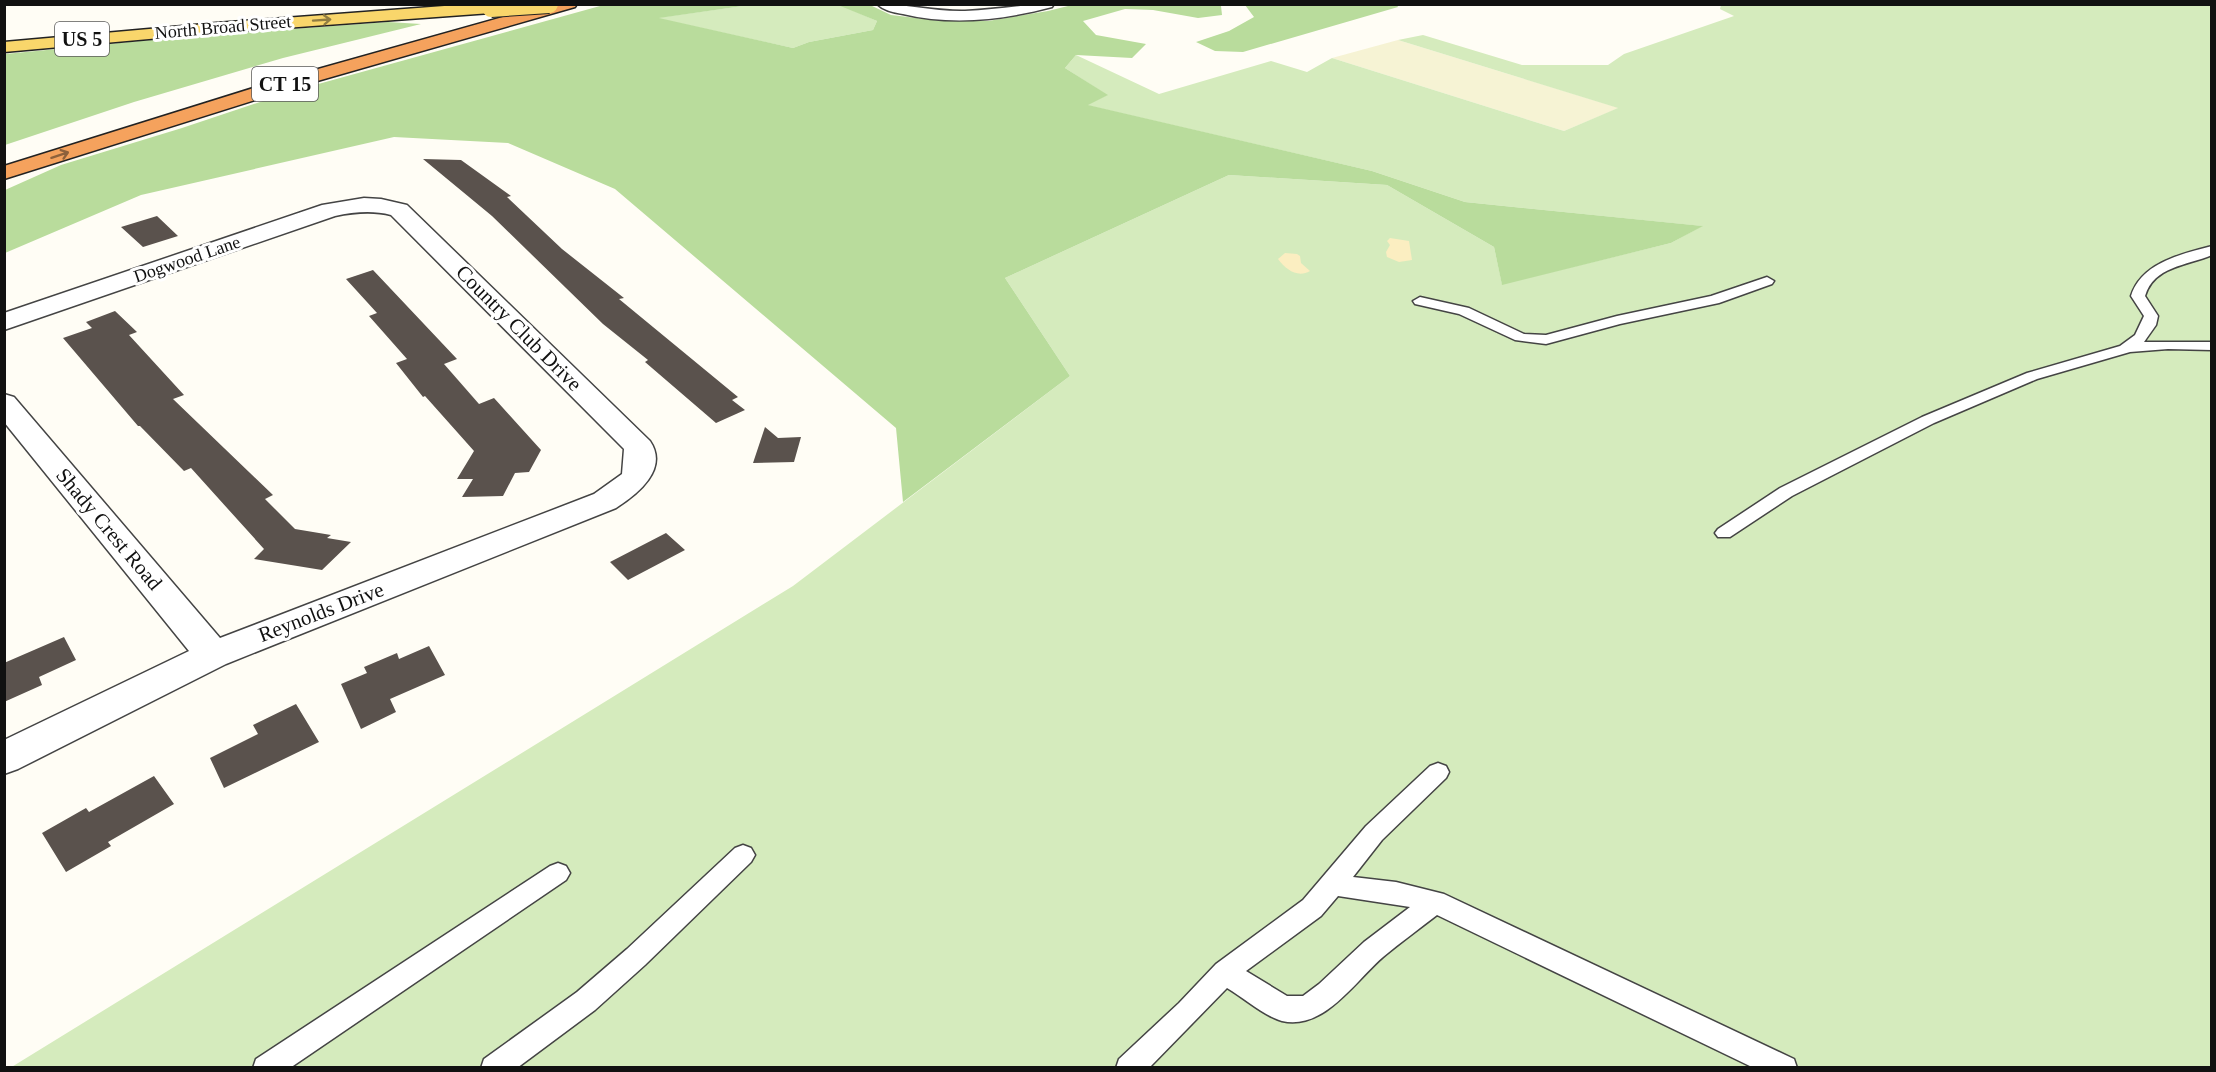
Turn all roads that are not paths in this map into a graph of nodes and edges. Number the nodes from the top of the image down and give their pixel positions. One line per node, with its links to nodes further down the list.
1 (524, 4): 10 (highway, CT 15)
2 (549, 4): 7 (main road, North Broad Street / US 5, one-way to 2, bridge)
3 (569, 4): 11 (highway, CT 15, one-way to 3)
4 (885, 4): 5 (street)
5 (1046, 4)
6 (278, 7): 7 (main road, North Broad Street / US 5)
7 (164, 26): 8 (main road, North Broad Street / US 5); 9 (main road, North Broad Street / US 5)
8 (4, 38)
9 (4, 47)
10 (4, 157)
11 (4, 173)
12 (372, 204): 16 (street, Dogwood Lane); 20 (street, Country Club Drive)
13 (2211, 250): 18 (lane)
14 (1767, 281): 15 (lane)
15 (1420, 301)
16 (4, 322)
17 (2211, 346): 18 (lane)
18 (2125, 349): 21 (lane)
19 (4, 403): 22 (street, Shady Crest Road)
20 (639, 475): 22 (street, Reynolds Drive)
21 (1724, 533)
22 (213, 655): 23 (street, Reynolds Drive)
23 (4, 758)
24 (1438, 772): 27 (lane)
25 (743, 855): 31 (lane)
26 (558, 873): 30 (lane)
27 (1333, 885): 28 (lane); 29 (lane)
28 (1435, 902): 29 (lane); 33 (lane)
29 (1225, 972): 32 (lane)
30 (266, 1068)
31 (494, 1068)
32 (1129, 1068)
33 (1784, 1068)

